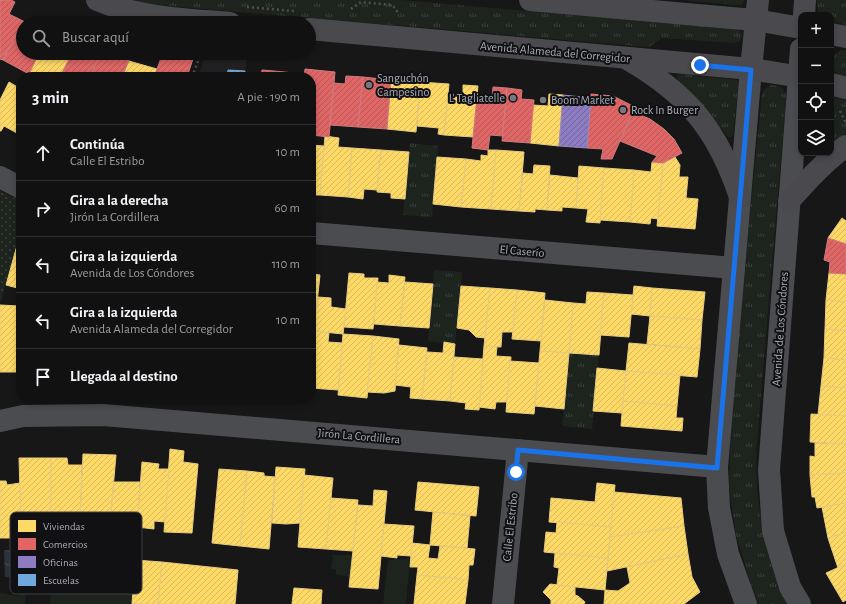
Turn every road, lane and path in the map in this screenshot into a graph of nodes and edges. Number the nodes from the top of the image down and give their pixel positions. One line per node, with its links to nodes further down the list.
1 (97, 0): 8 (main road)
2 (530, 0): 5 (main road)
3 (654, 0): 5 (main road)
4 (806, 0): 7 (main road)
5 (634, 9): 6 (main road)
6 (757, 10): 9 (main road); 15 (main road)
7 (804, 12)
8 (155, 16)
9 (798, 27)
10 (316, 30): 13 (main road, Avenida Alameda del Corregidor)
11 (834, 35): 12 (main road)
12 (846, 37)
13 (627, 58): 15 (main road, Avenida Alameda del Corregidor); 26 (main road)
14 (198, 60): 16 (path)
15 (751, 70): 17 (main road, Avenida Alameda del Corregidor); 26 (street)
16 (194, 72)
17 (798, 77)
18 (799, 84): 27 (street, Avenida de Los Cóndores)
19 (834, 85): 20 (main road)
20 (846, 88)
21 (839, 109): 22 (path)
22 (846, 123)
23 (846, 146): 27 (main road)
24 (0, 177): 25 (street)
25 (16, 185)
26 (740, 197): 29 (street)
27 (789, 201): 35 (street, Avenida de Los Cóndores)
28 (316, 233): 29 (street, El Caserío)
29 (734, 268): 32 (street)
30 (0, 421): 31 (street, Jirón La Cordillera)
31 (518, 450): 32 (street, Jirón La Cordillera); 33 (street, Calle El Estribo)
32 (717, 468): 34 (street)
33 (503, 604)
34 (746, 604)
35 (800, 604)

